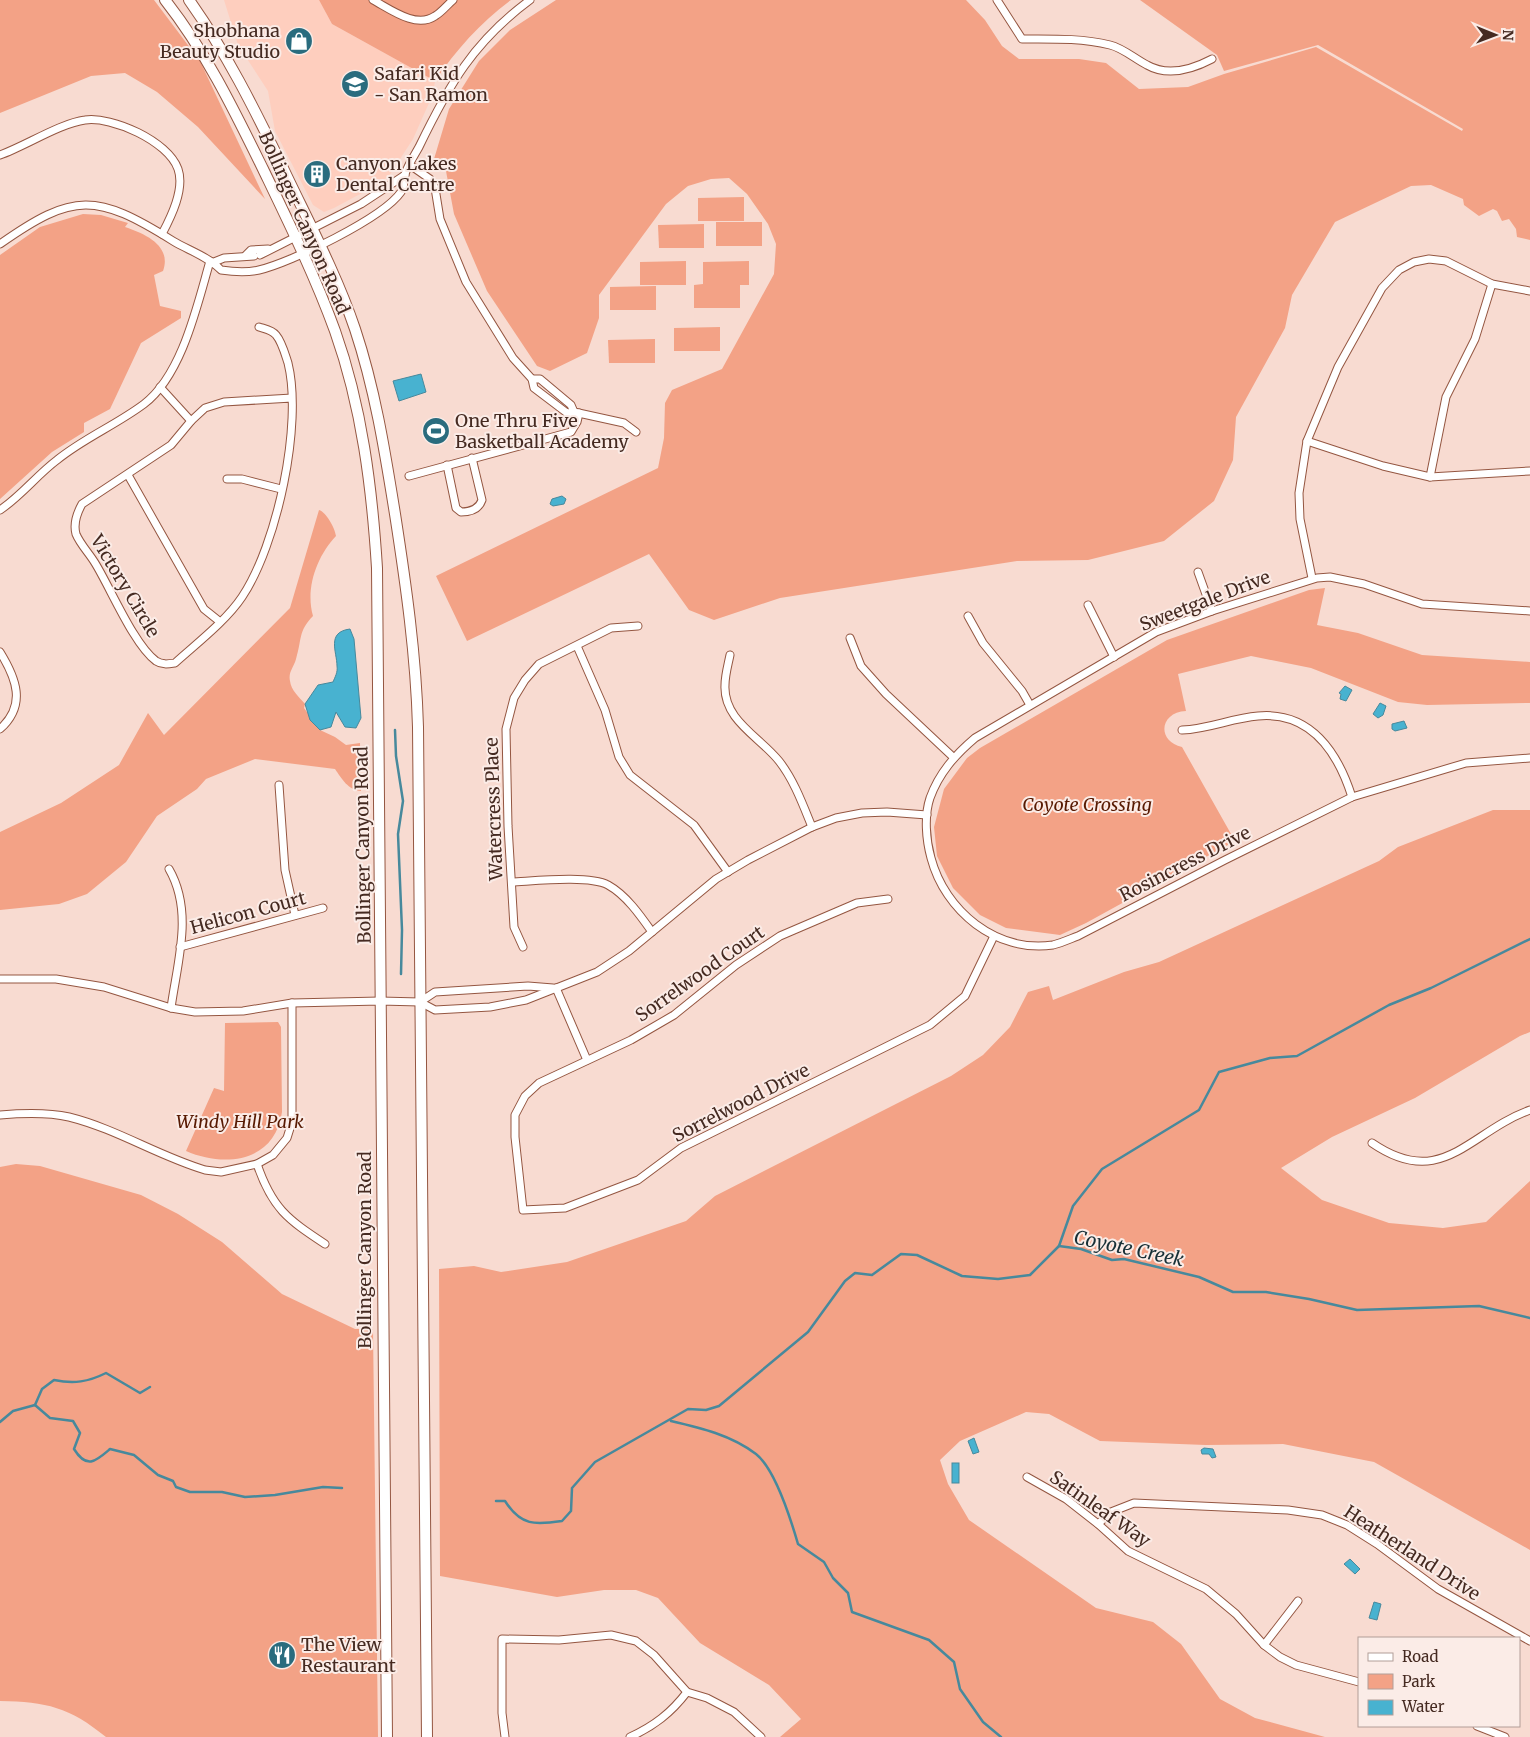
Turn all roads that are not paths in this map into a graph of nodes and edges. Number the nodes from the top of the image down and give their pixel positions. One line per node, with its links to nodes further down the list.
1 (165, 0): 13 (main road, Bollinger Canyon Road)
2 (189, 0): 11 (main road, Bollinger Canyon Road)
3 (373, 0): 4 (street)
4 (453, 0)
5 (530, 0): 9 (street)
6 (997, 0): 7 (street)
7 (1212, 59)
8 (0, 155): 12 (street)
9 (410, 165): 10 (street); 23 (street)
10 (405, 175): 11 (street); 15 (street)
11 (312, 229): 13 (street); 15 (main road, Bollinger Canyon Road)
12 (162, 234): 14 (street); 19 (street)
13 (296, 238): 16 (street); 17 (main road, Bollinger Canyon Road)
14 (0, 244)
15 (319, 245): 17 (street); 74 (main road, Bollinger Canyon Road)
16 (268, 249): 18 (street); 18 (street)
17 (303, 253): 19 (street); 73 (main road, Bollinger Canyon Road)
18 (253, 255): 19 (street)
19 (212, 262): 24 (street)
20 (1492, 284): 21 (street); 29 (street); 35 (street)
21 (1530, 291)
22 (259, 327): 25 (street)
23 (532, 379): 26 (street); 26 (street)
24 (160, 387): 27 (street); 38 (street)
25 (292, 398): 27 (street, Victory Circle); 37 (street, Victory Circle)
26 (576, 412): 28 (street); 30 (street)
27 (191, 421): 33 (street, Victory Circle)
28 (636, 432)
29 (1307, 441): 35 (street); 40 (street)
30 (472, 458): 31 (street); 31 (street)
31 (447, 465): 34 (street)
32 (1530, 471): 35 (street)
33 (128, 475): 45 (street); 45 (street, Victory Circle)
34 (409, 476)
35 (1430, 477)
36 (227, 479): 37 (street)
37 (281, 489): 45 (street, Victory Circle)
38 (0, 510)
39 (1198, 572): 42 (street)
40 (1312, 578): 42 (street, Sweetgale Drive); 43 (street, Sweetgale Drive)
41 (1088, 605): 51 (street)
42 (1212, 611): 51 (street, Sweetgale Drive)
43 (1530, 611)
44 (968, 616): 52 (street)
45 (219, 621)
46 (638, 626): 48 (street, Watercress Place)
47 (850, 638): 55 (street)
48 (577, 646): 62 (street); 63 (street, Watercress Place)
49 (0, 652): 53 (street)
50 (730, 655): 60 (street)
51 (1114, 657): 52 (street, Sweetgale Drive)
52 (1030, 705): 55 (street, Sweetgale Drive)
53 (0, 729)
54 (1182, 730): 58 (street)
55 (953, 757): 59 (street, Sweetgale Drive)
56 (1530, 758): 58 (street, Rosincress Drive)
57 (279, 785): 66 (street)
58 (1352, 797): 68 (street, Rosincress Drive)
59 (927, 816): 60 (street); 68 (street, Rosincress Drive)
60 (812, 827): 62 (street)
61 (169, 869): 69 (street)
62 (728, 872): 67 (street)
63 (512, 882): 67 (street); 70 (street, Watercress Place)
64 (888, 899): 77 (street, Sorrelwood Court)
65 (322, 908): 66 (street, Helicon Court)
66 (295, 915): 69 (street, Helicon Court)
67 (652, 932): 72 (street)
68 (994, 936): 77 (street, Sorrelwood Drive)
69 (180, 947): 76 (street)
70 (522, 947)
71 (0, 979): 76 (street)
72 (556, 988): 74 (street); 74 (street); 77 (street)
73 (380, 1001): 74 (street); 75 (street); 91 (main road, Bollinger Canyon Road)
74 (420, 1002): 92 (main road, Bollinger Canyon Road)
75 (292, 1003): 76 (street); 81 (street)
76 (171, 1008)
77 (587, 1060)
78 (1530, 1110): 80 (street)
79 (0, 1115): 81 (street)
80 (1372, 1143)
81 (257, 1164): 82 (street)
82 (325, 1244)
83 (1027, 1477): 84 (street, Satinleaf Way)
84 (1098, 1524): 86 (street, Heatherland Drive); 87 (street, Satinleaf Way)
85 (1298, 1600): 87 (street)
86 (1530, 1642)
87 (1264, 1645): 88 (street, Satinleaf Way)
88 (1358, 1682)
89 (686, 1692): 93 (street); 94 (street); 95 (street)
90 (1479, 1727): 96 (street)
91 (386, 1737)
92 (427, 1737)
93 (505, 1737)
94 (630, 1737)
95 (761, 1737)
96 (1505, 1737)

